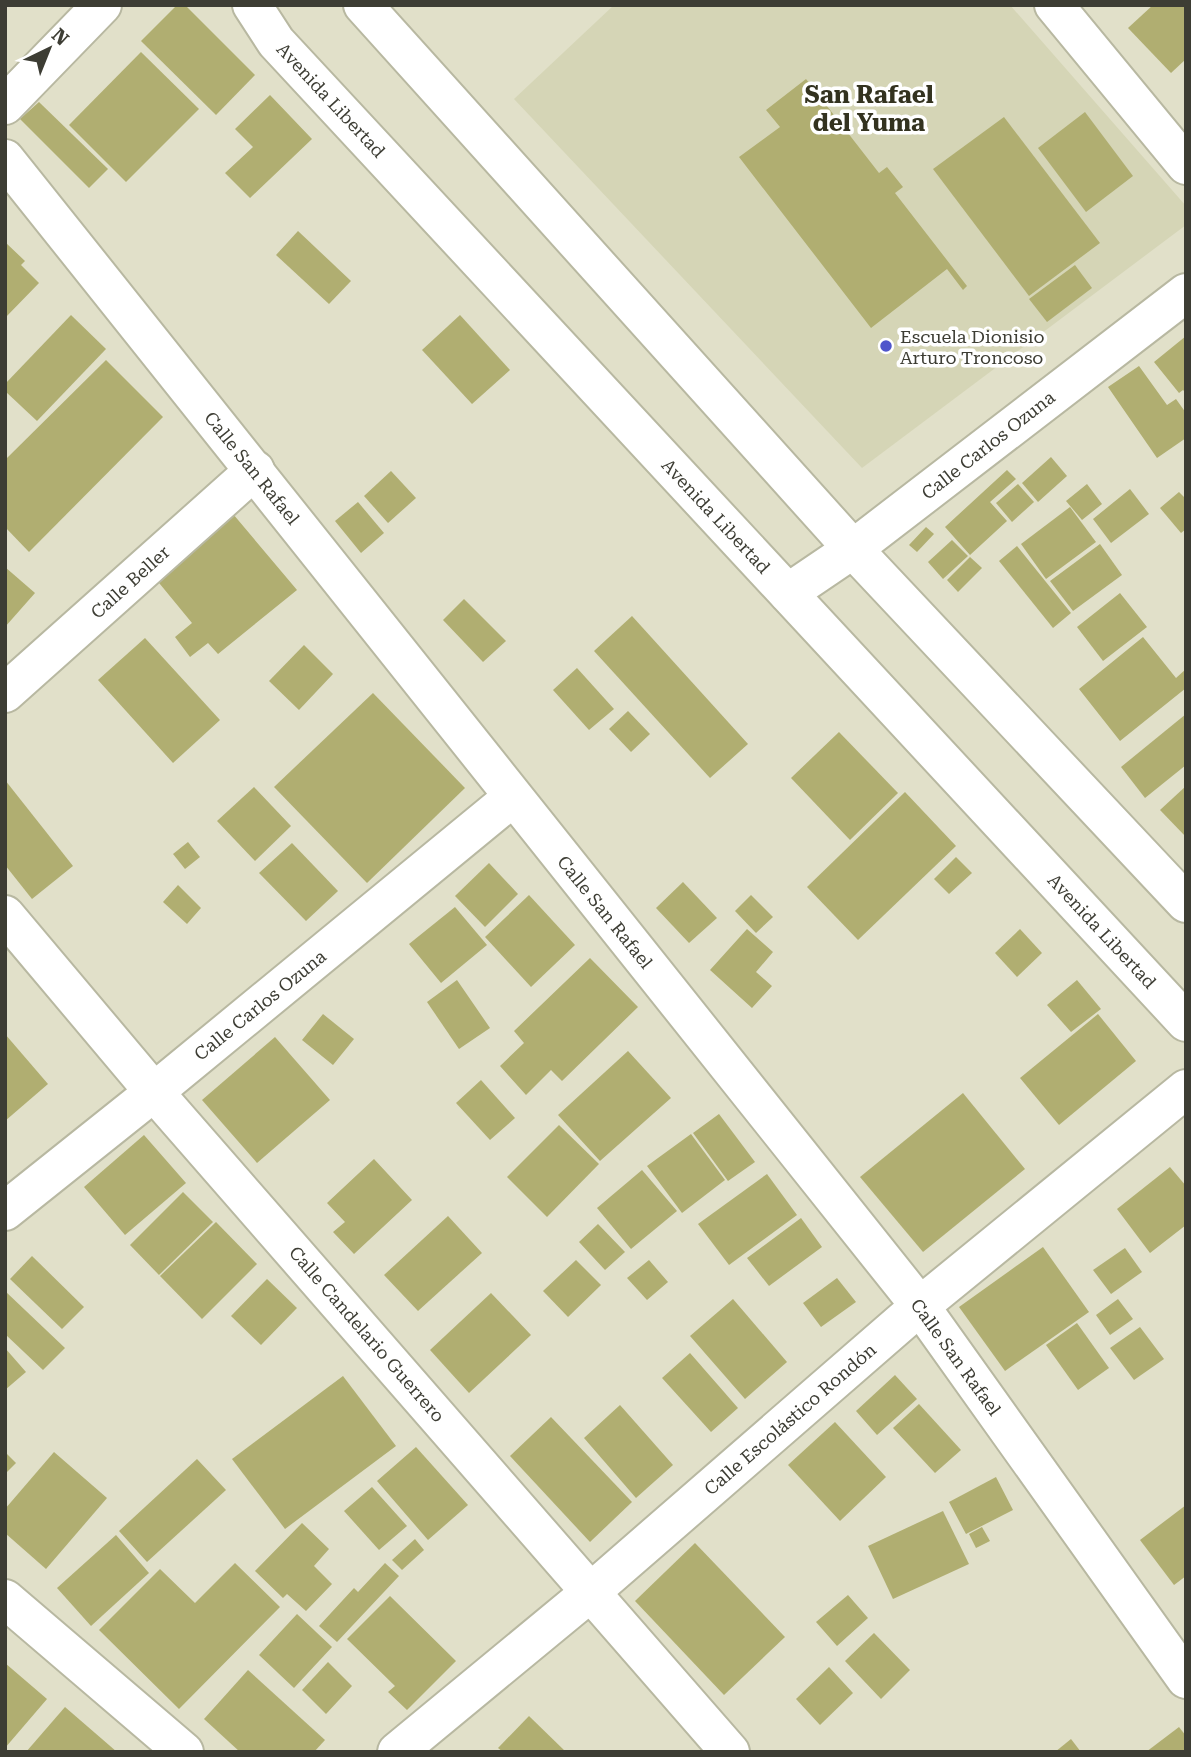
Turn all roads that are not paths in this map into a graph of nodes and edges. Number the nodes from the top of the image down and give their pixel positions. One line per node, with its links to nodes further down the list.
1 (102, 5): 5 (street)
2 (252, 5): 11 (street, Avenida Libertad)
3 (363, 5): 10 (street)
4 (1054, 5): 7 (street)
5 (5, 105)
6 (5, 159): 9 (street, Calle San Rafael)
7 (1186, 165)
8 (1186, 293): 10 (street, Calle Carlos Ozuna)
9 (255, 470): 12 (street, Calle Beller); 13 (street, Calle San Rafael)
10 (853, 549): 11 (street, Calle Carlos Ozuna); 14 (street)
11 (788, 593): 16 (street, Avenida Libertad)
12 (5, 693)
13 (513, 797): 18 (street, Calle Carlos Ozuna); 20 (street, Calle San Rafael)
14 (1186, 903)
15 (5, 915): 18 (street, Calle Candelario Guerrero)
16 (1186, 1022)
17 (1186, 1088): 20 (street, Calle Escolástico Rondón)
18 (154, 1092): 19 (street, Calle Carlos Ozuna); 21 (street, Calle Candelario Guerrero)
19 (5, 1211)
20 (920, 1306): 21 (street, Calle Escolástico Rondón); 23 (street, Calle San Rafael)
21 (592, 1591): 25 (street, Calle Escolástico Rondón); 26 (street, Calle Candelario Guerrero)
22 (5, 1599): 24 (street)
23 (1186, 1679)
24 (184, 1752)
25 (397, 1752)
26 (730, 1752)

